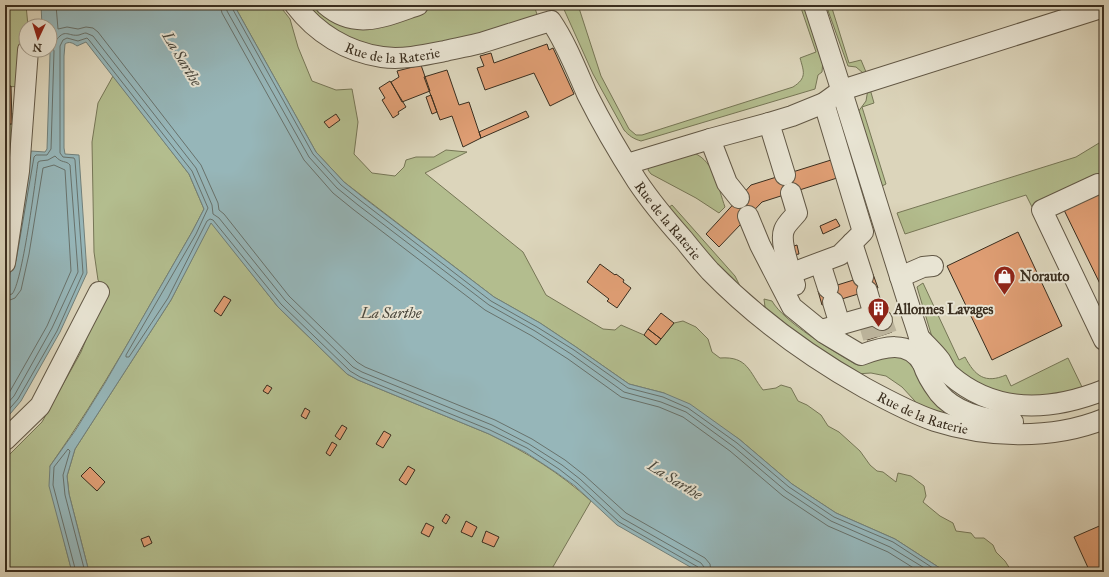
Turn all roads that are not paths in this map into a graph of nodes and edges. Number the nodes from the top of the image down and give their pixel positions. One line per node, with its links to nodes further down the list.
1 (295, 5): 6 (street, Rue de la Raterie)
2 (326, 5): 3 (street)
3 (418, 5)
4 (814, 5): 8 (street, Rue de la Raterie)
5 (1104, 7): 8 (street)
6 (548, 13): 12 (street, Rue de la Raterie)
7 (27, 58): 17 (street)
8 (842, 90): 9 (street); 21 (street, Rue de la Raterie)
9 (824, 103): 10 (street); 16 (street)
10 (768, 122): 11 (street); 20 (street)
11 (710, 139): 12 (street); 14 (street)
12 (627, 164): 30 (street, Rue de la Raterie)
13 (1098, 184): 27 (street)
14 (739, 198)
15 (748, 216): 23 (street)
16 (852, 243): 18 (street); 25 (street)
17 (5, 263)
18 (820, 263): 20 (street); 24 (street)
19 (934, 266): 21 (street)
20 (792, 273): 23 (street)
21 (900, 277): 26 (street, Rue de la Raterie)
22 (99, 292): 31 (street)
23 (814, 324): 24 (street); 25 (street)
24 (840, 325): 25 (street)
25 (879, 332): 28 (street)
26 (919, 337): 28 (street, Rue de la Raterie); 29 (street)
27 (1104, 340)
28 (923, 364): 29 (street, Rue de la Raterie)
29 (1103, 396)
30 (1104, 419)
31 (5, 440)

